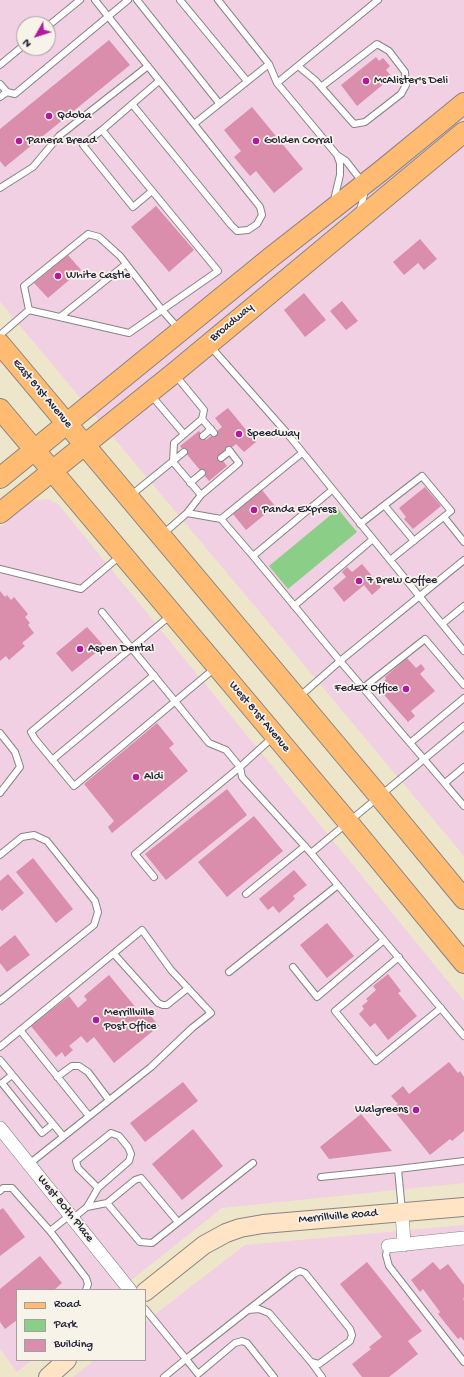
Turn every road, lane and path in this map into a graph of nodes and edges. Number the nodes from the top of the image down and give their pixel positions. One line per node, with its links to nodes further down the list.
1 (80, 0): 9 (lane)
2 (95, 0): 8 (lane)
3 (128, 0): 8 (lane)
4 (137, 0): 22 (lane)
5 (180, 0): 16 (lane)
6 (218, 0): 11 (lane)
7 (378, 0): 14 (lane)
8 (108, 16): 13 (lane); 20 (lane)
9 (56, 20)
10 (16, 52): 12 (lane)
11 (269, 64): 16 (lane); 17 (lane)
12 (0, 65)
13 (148, 66): 15 (lane); 30 (lane)
14 (298, 66): 17 (lane); 19 (lane)
15 (159, 81): 24 (lane); 25 (lane)
16 (247, 81): 22 (lane)
17 (277, 83): 28 (lane)
18 (0, 84): 20 (lane)
19 (321, 87): 19 (lane)
20 (6, 92): 21 (lane)
21 (0, 97)
22 (219, 103): 25 (lane)
23 (464, 103): 29 (main road)
24 (132, 104): 25 (lane); 26 (lane)
25 (194, 124)
26 (102, 130): 31 (lane); 31 (lane)
27 (464, 132): 33 (main road, Broadway)
28 (337, 156): 29 (lane); 32 (lane)
29 (364, 184): 32 (main road); 33 (lane)
30 (0, 188)
31 (152, 192): 36 (lane)
32 (332, 209): 38 (main road)
33 (354, 222): 40 (main road, Broadway)
34 (126, 264): 35 (lane); 36 (lane); 37 (lane)
35 (29, 310): 37 (lane); 39 (lane)
36 (162, 310): 37 (lane); 38 (lane)
37 (60, 317)
38 (181, 331): 46 (main road)
39 (0, 335)
40 (208, 343): 42 (main road, Broadway); 52 (lane)
41 (0, 344): 46 (main road, East 81st Avenue)
42 (174, 373): 43 (main road, Broadway); 45 (lane)
43 (148, 392): 47 (lane); 49 (main road, Broadway)
44 (0, 409): 50 (main road)
45 (202, 419): 47 (lane); 48 (lane)
46 (67, 424): 49 (main road, East 81st Avenue); 50 (main road)
47 (184, 434): 54 (lane)
48 (203, 436)
49 (85, 444): 55 (main road, Broadway); 61 (main road)
50 (34, 450): 55 (main road); 57 (main road)
51 (184, 452): 54 (lane)
52 (302, 453): 59 (lane); 66 (lane)
53 (221, 458): 60 (lane)
54 (173, 462): 58 (lane); 61 (lane)
55 (52, 472): 63 (main road, Broadway); 72 (main road, West 81st Avenue)
56 (202, 473): 58 (lane)
57 (0, 478)
58 (190, 483): 60 (lane)
59 (332, 490): 67 (lane); 73 (lane)
60 (201, 495): 64 (lane)
61 (129, 497): 68 (main road)
62 (385, 506): 65 (lane); 67 (lane); 70 (lane)
63 (0, 513)
64 (187, 513): 66 (lane); 68 (lane)
65 (444, 517): 70 (lane); 71 (lane)
66 (221, 519): 73 (lane)
67 (360, 524): 69 (lane)
68 (161, 535): 90 (main road)
69 (373, 539): 74 (lane); 78 (lane)
70 (414, 541): 74 (lane)
71 (464, 542)
72 (122, 555): 76 (lane); 81 (main road, West 81st Avenue)
73 (253, 556): 78 (lane)
74 (390, 560): 77 (lane)
75 (464, 560): 77 (lane)
76 (0, 569)
77 (419, 596): 82 (lane); 85 (lane)
78 (294, 606): 85 (lane)
79 (464, 606): 82 (lane)
80 (102, 612): 83 (lane)
81 (172, 614): 83 (lane); 86 (main road, West 81st Avenue)
82 (442, 624): 84 (lane)
83 (132, 648): 87 (lane); 98 (lane)
84 (463, 648)
85 (340, 661): 89 (lane); 90 (lane)
86 (217, 667): 92 (lane); 95 (main road, West 81st Avenue)
87 (154, 675): 92 (lane); 98 (lane)
88 (464, 685): 89 (lane)
89 (363, 688): 96 (lane)
90 (298, 698): 103 (main road)
91 (464, 698): 96 (lane)
92 (175, 700): 98 (lane); 99 (lane)
93 (464, 726): 97 (lane)
94 (0, 733): 102 (lane)
95 (275, 736): 99 (lane); 105 (main road, West 81st Avenue)
96 (410, 743): 97 (lane)
97 (424, 759): 101 (lane); 103 (lane)
98 (52, 760)
99 (240, 767): 106 (lane); 109 (lane)
100 (464, 767): 101 (lane)
101 (445, 783): 104 (lane)
102 (0, 793)
103 (379, 796): 105 (lane); 112 (main road)
104 (464, 806)
105 (348, 822): 107 (lane); 116 (main road, West 81st Avenue)
106 (305, 846): 107 (lane); 111 (lane)
107 (311, 853): 110 (lane)
108 (0, 855): 120 (lane)
109 (154, 877)
110 (338, 885): 113 (lane); 118 (lane)
111 (246, 894)
112 (464, 899)
113 (384, 940): 115 (lane); 117 (lane)
114 (114, 954): 119 (lane); 119 (lane); 122 (lane)
115 (399, 957): 121 (lane); 121 (lane)
116 (464, 963)
117 (293, 967)
118 (229, 972)
119 (188, 988): 128 (lane)
120 (0, 1001)
121 (441, 1008): 123 (lane)
122 (20, 1030): 124 (lane); 127 (lane)
123 (464, 1036)
124 (0, 1047)
125 (0, 1060): 126 (lane)
126 (12, 1075): 130 (lane); 130 (lane)
127 (57, 1077): 128 (lane); 129 (lane)
128 (109, 1100): 129 (lane)
129 (88, 1116): 132 (lane)
130 (53, 1124): 132 (lane)
131 (0, 1128): 135 (street, West 80th Place)
132 (63, 1136): 135 (lane)
133 (464, 1161): 136 (lane)
134 (253, 1163): 145 (lane)
135 (29, 1164): 144 (street, West 80th Place)
136 (398, 1169): 137 (lane); 143 (lane)
137 (321, 1177)
138 (1, 1188): 146 (lane)
139 (98, 1188): 139 (lane); 141 (lane)
140 (107, 1203): 141 (lane); 145 (lane); 145 (lane)
141 (87, 1207): 144 (lane)
142 (464, 1207): 143 (street, Merrillville Road)
143 (402, 1212): 148 (street); 152 (street, Merrillville Road)
144 (71, 1217): 146 (lane); 151 (street, West 80th Place)
145 (178, 1222)
146 (50, 1231): 150 (lane)
147 (464, 1238): 148 (street)
148 (404, 1245): 149 (street)
149 (388, 1246): 158 (lane)
150 (86, 1289)
151 (129, 1289)
152 (146, 1291)
153 (146, 1310): 155 (lane)
154 (248, 1310): 155 (lane); 157 (lane); 157 (lane)
155 (186, 1359): 159 (lane); 161 (lane)
156 (66, 1361): 160 (street)
157 (310, 1362): 163 (lane)
158 (464, 1362)
159 (199, 1376): 162 (lane)
160 (48, 1377)
161 (164, 1377)
162 (274, 1377)
163 (322, 1377)

